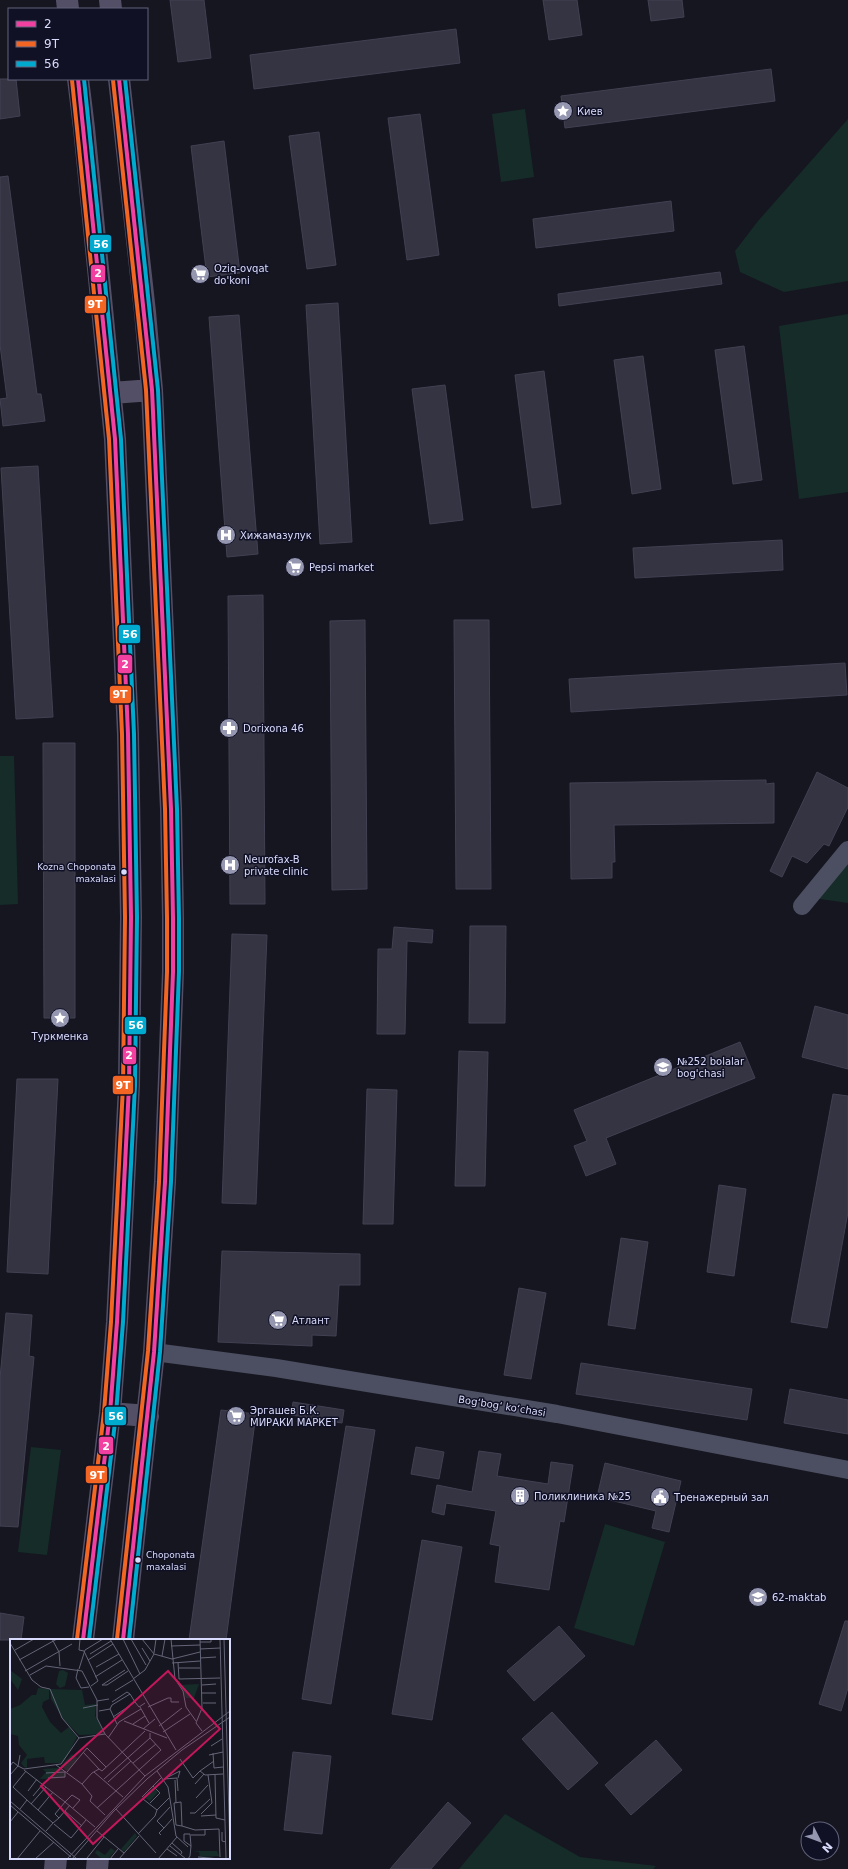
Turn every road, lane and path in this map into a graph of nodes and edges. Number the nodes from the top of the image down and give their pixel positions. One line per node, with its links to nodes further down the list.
1 (78, 80): 4 (main road)
2 (119, 80): 3 (main road)
3 (152, 390): 4 (main road); 7 (main road)
4 (112, 393): 8 (main road)
5 (848, 850): 6 (street)
6 (802, 906)
7 (154, 1352): 9 (main road); 10 (street, Bogʻbogʻ koʻchasi)
8 (110, 1413): 9 (main road); 11 (main road)
9 (148, 1416): 12 (main road)
10 (848, 1470)
11 (83, 1639)
12 (123, 1639)
13 (56, 1859): 15 (main road)
14 (98, 1859): 16 (main road)
15 (55, 1869)
16 (97, 1869)

